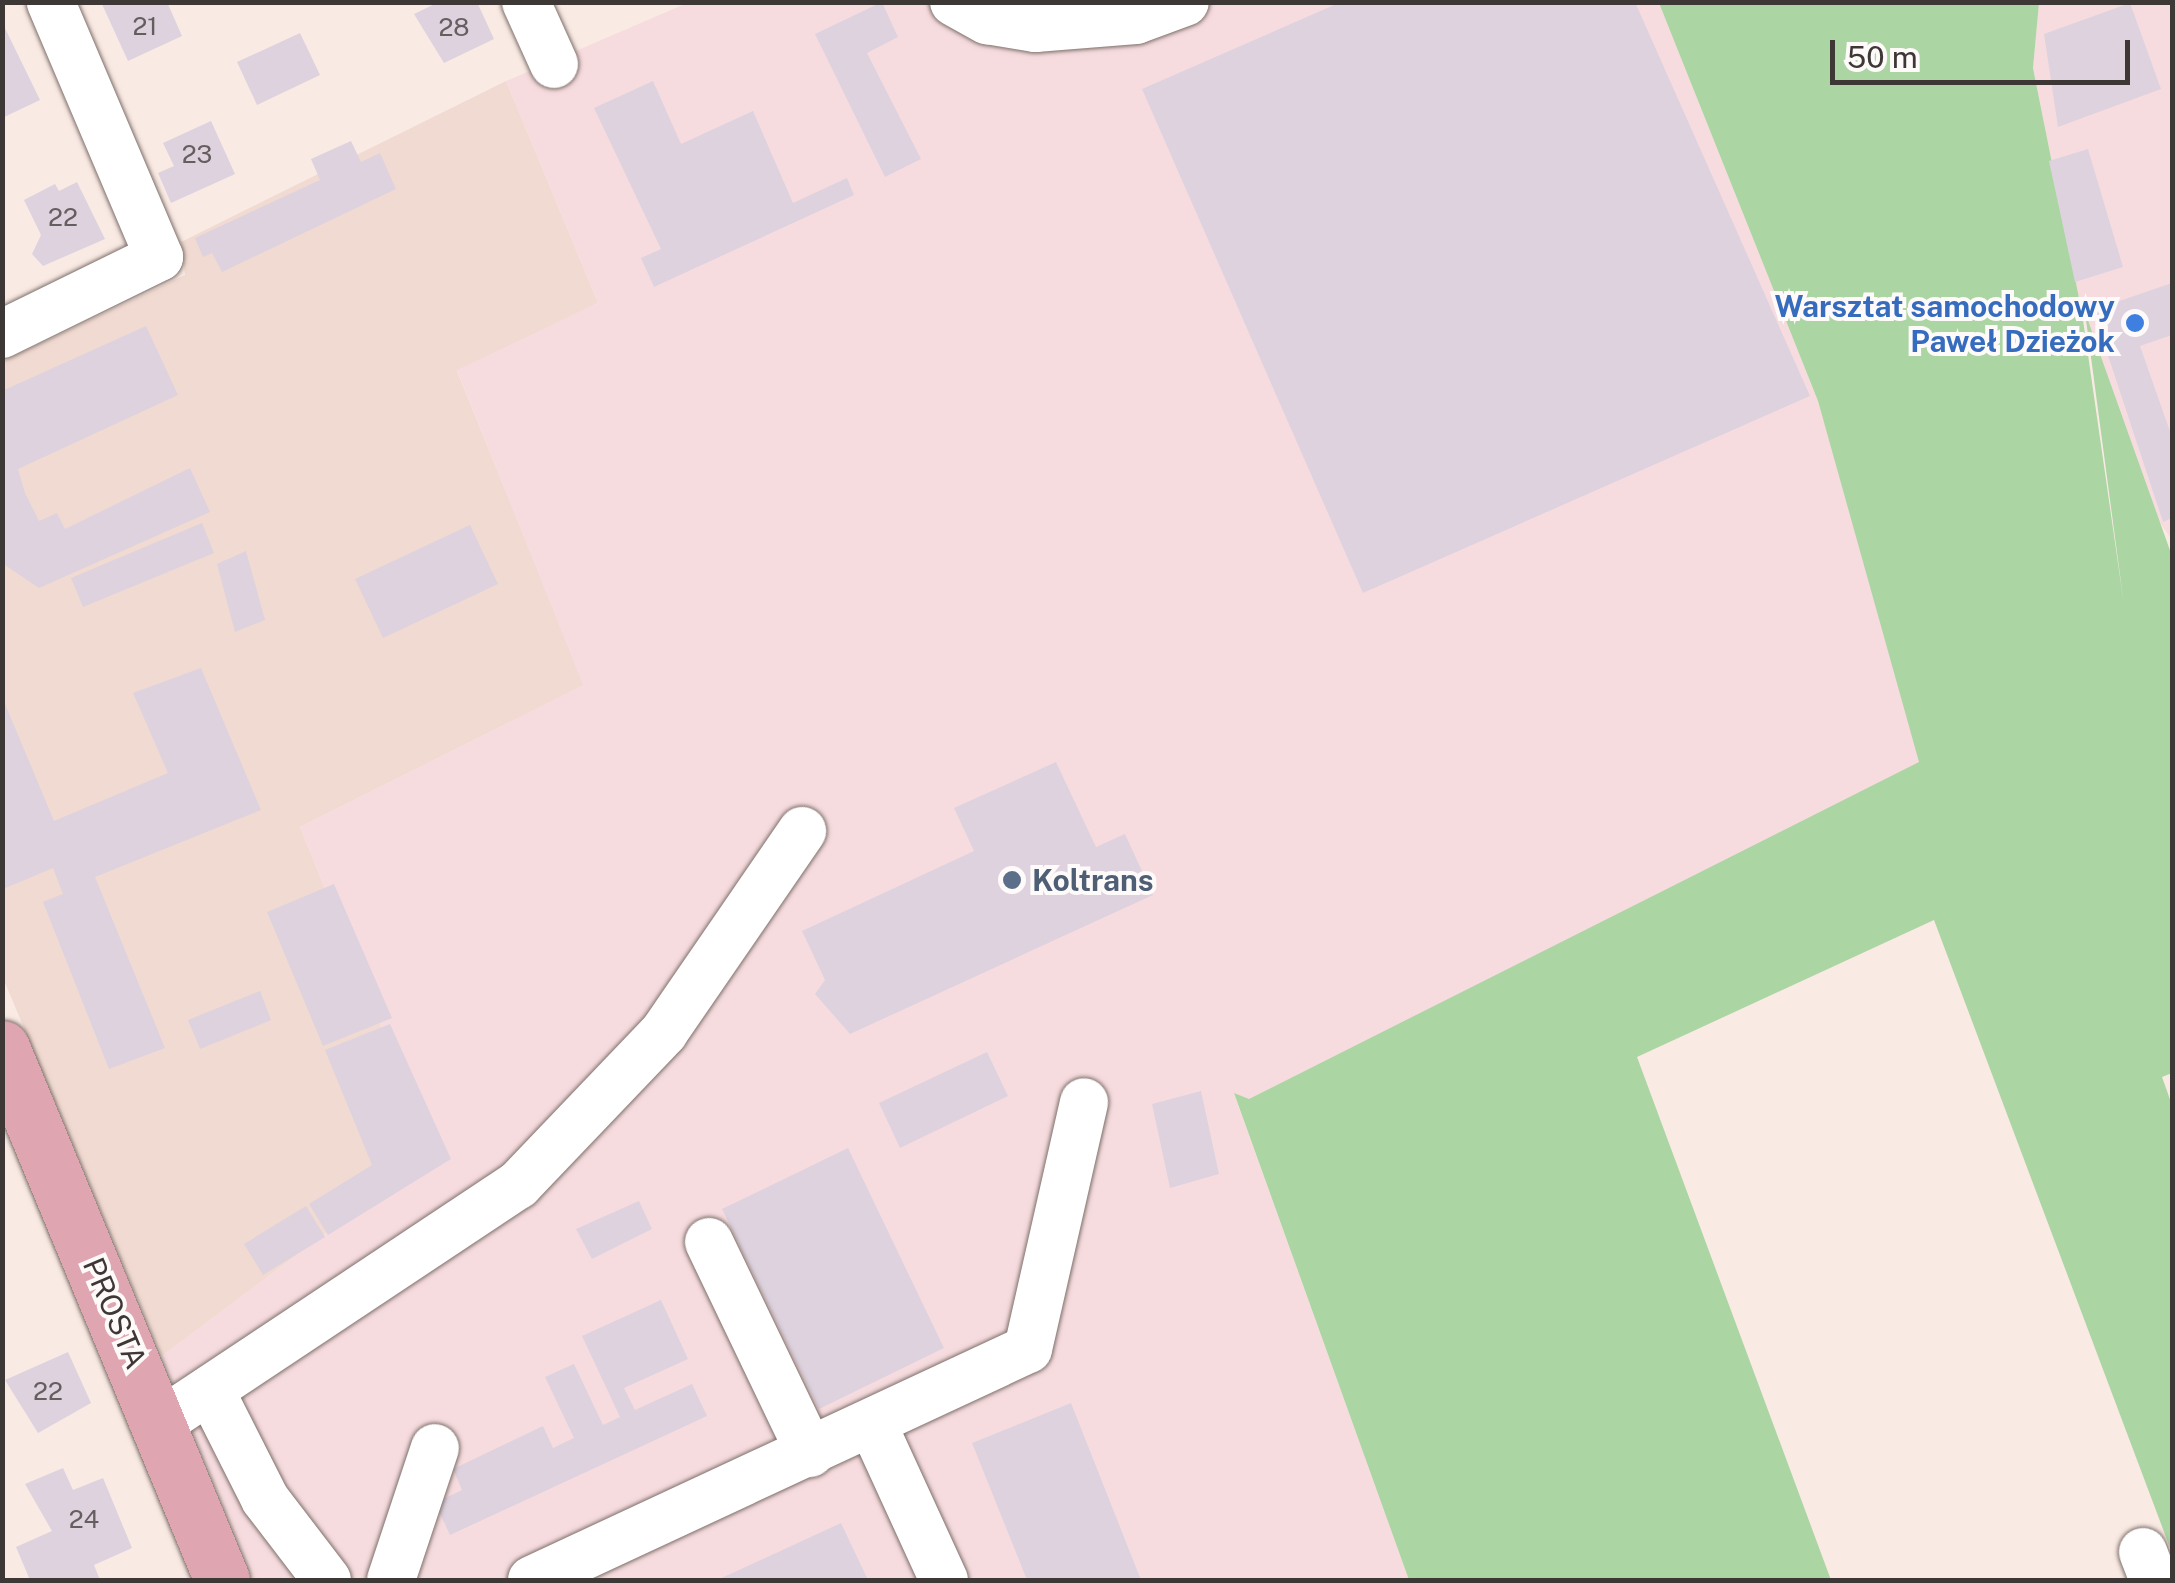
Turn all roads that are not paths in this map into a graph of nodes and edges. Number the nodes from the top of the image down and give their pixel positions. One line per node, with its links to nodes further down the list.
1 (52, 2): 6 (street)
2 (526, 2): 5 (street)
3 (954, 2): 4 (street)
4 (1185, 2)
5 (554, 64)
6 (2, 334)
7 (802, 831): 11 (street)
8 (2, 1048): 12 (main road, PROSTA)
9 (1084, 1102): 13 (street)
10 (709, 1242): 15 (street)
11 (210, 1390): 12 (street); 17 (street)
12 (161, 1422): 16 (main road, PROSTA)
13 (872, 1423): 15 (street); 20 (street)
14 (435, 1448): 18 (street)
15 (810, 1453): 19 (street)
16 (222, 1580)
17 (326, 1580)
18 (391, 1580)
19 (532, 1580)
20 (944, 1580)

